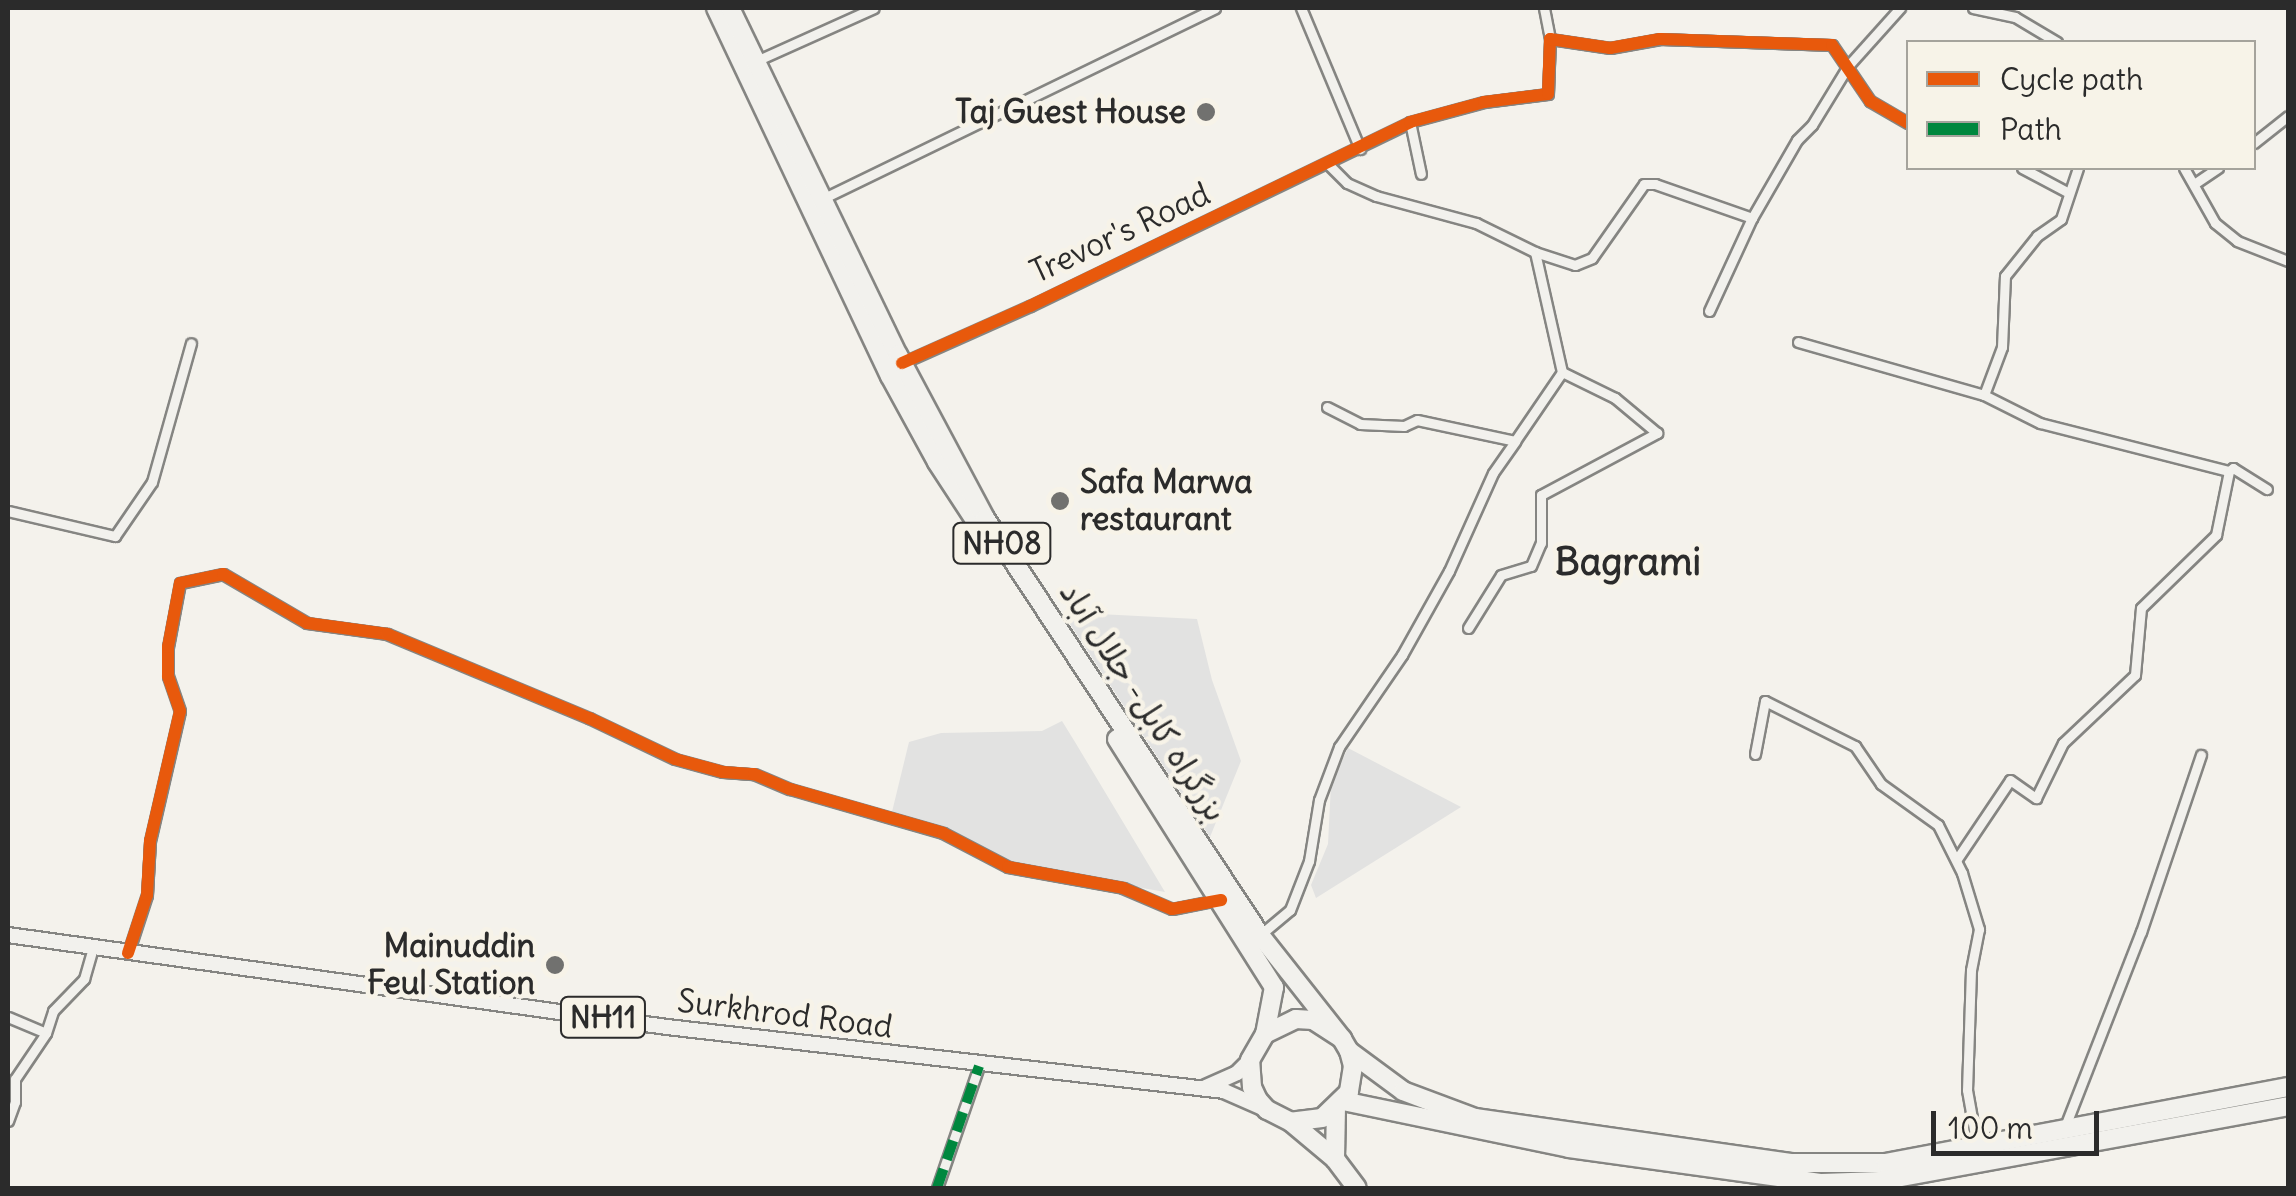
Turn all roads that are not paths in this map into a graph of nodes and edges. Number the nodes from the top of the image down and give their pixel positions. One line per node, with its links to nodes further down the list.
1 (716, 8): 45 (highway, بزرگراه کابل- جلال آباد / NH08)
2 (730, 8): 11 (highway, بزرگراه کابل- جلال آباد / NH08)
3 (874, 8): 11 (street)
4 (1215, 8): 26 (street)
5 (1302, 8): 17 (street)
6 (1544, 8): 9 (street)
7 (1900, 8): 12 (street)
8 (1973, 8): 10 (street)
9 (1550, 39): 12 (street); 14 (street, Trevor's Road)
10 (2054, 40)
11 (756, 61): 26 (highway, بزرگراه کابل- جلال آباد / NH08)
12 (1848, 66): 15 (street); 27 (street)
13 (2288, 116): 16 (street)
14 (1410, 122): 17 (street, Trevor's Road); 23 (street)
15 (1906, 122)
16 (2256, 141)
17 (1360, 149): 18 (street, Trevor's Road)
18 (1328, 164): 28 (street); 33 (street, Trevor's Road)
19 (2026, 170): 25 (street)
20 (2077, 170): 25 (street)
21 (2185, 170): 24 (street)
22 (2215, 170): 24 (street)
23 (1421, 174)
24 (2194, 184): 29 (street)
25 (2069, 193): 35 (street)
26 (822, 199): 33 (highway, بزرگراه کابل- جلال آباد / NH08)
27 (1752, 218): 28 (street); 30 (street)
28 (1536, 252): 34 (street)
29 (2288, 262)
30 (1709, 311)
31 (191, 342): 40 (street)
32 (1798, 342): 35 (street)
33 (902, 362): 47 (highway, بزرگراه کابل- جلال آباد / NH08)
34 (1562, 372): 37 (street); 41 (street)
35 (1984, 395): 38 (street)
36 (1327, 408): 37 (street)
37 (1516, 440): 47 (street)
38 (2229, 471): 39 (street); 44 (street)
39 (2266, 489)
40 (8, 510)
41 (1468, 628)
42 (1755, 754): 44 (street)
43 (2201, 755): 64 (street)
44 (1957, 859): 66 (street)
45 (1221, 900): 49 (street); 52 (highway, بزرگراه کابل- جلال آباد / NH08)
46 (8, 935): 48 (main road, Surkhrod Road / NH11)
47 (1260, 936): 53 (highway, بزرگراه کابل- جلال آباد / NH08)
48 (93, 948): 49 (main road, Surkhrod Road / NH11); 51 (street)
49 (128, 953): 55 (main road, Surkhrod Road / NH11)
50 (8, 1017): 51 (street)
51 (46, 1033): 58 (street)
52 (1264, 1034): 53 (highway, بزرگراه کابل- جلال آباد / NH08); 54 (highway, بزرگراه کابل- جلال آباد / NH08)
53 (1346, 1045): 59 (highway); 65 (highway, بزرگراه کابل- جلال آباد / NH08)
54 (1250, 1060): 57 (main road); 61 (highway)
55 (979, 1066): 57 (main road, Surkhrod Road / NH11); 68 (street)
56 (2288, 1087): 64 (highway, بزرگراه کابل- جلال آباد / NH08)
57 (1201, 1088): 61 (main road, Surkhrod Road / NH11)
58 (11, 1090): 62 (street)
59 (1340, 1105): 63 (highway, بزرگراه کابل- جلال آباد / NH08); 65 (highway, بزرگراه کابل- جلال آباد / NH08); 67 (highway)
60 (2288, 1106): 66 (highway, بزرگراه کابل- جلال آباد / NH08)
61 (1267, 1110): 63 (highway)
62 (8, 1120)
63 (1291, 1122): 67 (highway)
64 (2064, 1129): 66 (highway, بزرگراه کابل- جلال آباد / NH08)
65 (1571, 1142): 66 (highway, بزرگراه کابل- جلال آباد / NH08)
66 (1979, 1155)
67 (1335, 1159): 69 (highway)
68 (937, 1188)
69 (1357, 1188)

